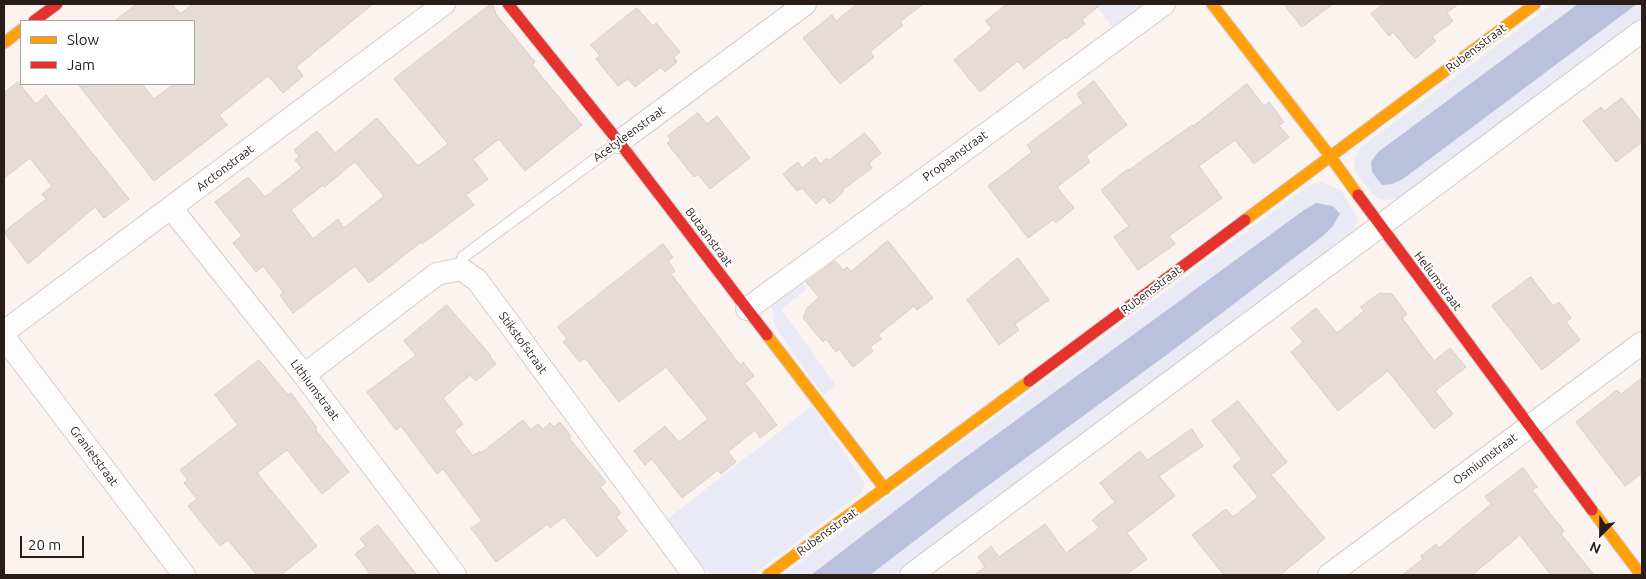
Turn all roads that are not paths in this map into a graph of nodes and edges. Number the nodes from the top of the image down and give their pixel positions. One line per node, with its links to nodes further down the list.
1 (57, 4): 8 (street)
2 (444, 4): 14 (street, Arctonstraat)
3 (508, 4): 12 (street, Butaanstraat)
4 (805, 4): 12 (street, Acetyleenstraat)
5 (1164, 4): 17 (street, Propaanstraat)
6 (1212, 4): 13 (street, Heliumstraat)
7 (1535, 4): 13 (street, Rubensstraat)
8 (35, 20)
9 (20, 31): 11 (street)
10 (1642, 31): 15 (street)
11 (4, 43)
12 (619, 142): 16 (lane, Acetyleenstraat); 17 (street, Butaanstraat)
13 (1330, 156): 15 (street, Heliumstraat); 23 (street, Rubensstraat)
14 (171, 208): 18 (street, Arctonstraat); 21 (street, Lithiumstraat)
15 (1379, 226): 22 (street, Heliumstraat); 28 (street)
16 (461, 269): 21 (street); 26 (street, Stikstofstraat)
17 (747, 309): 23 (street, Butaanstraat)
18 (4, 332)
19 (4, 338): 24 (street, Granietstraat)
20 (1642, 343): 22 (street, Osmiumstraat)
21 (304, 375): 25 (street, Lithiumstraat)
22 (1530, 426): 29 (street, Osmiumstraat); 30 (street, Heliumstraat)
23 (885, 489): 27 (street, Rubensstraat)
24 (184, 575)
25 (455, 575)
26 (694, 575)
27 (768, 575)
28 (911, 575)
29 (1330, 575)
30 (1641, 575)

